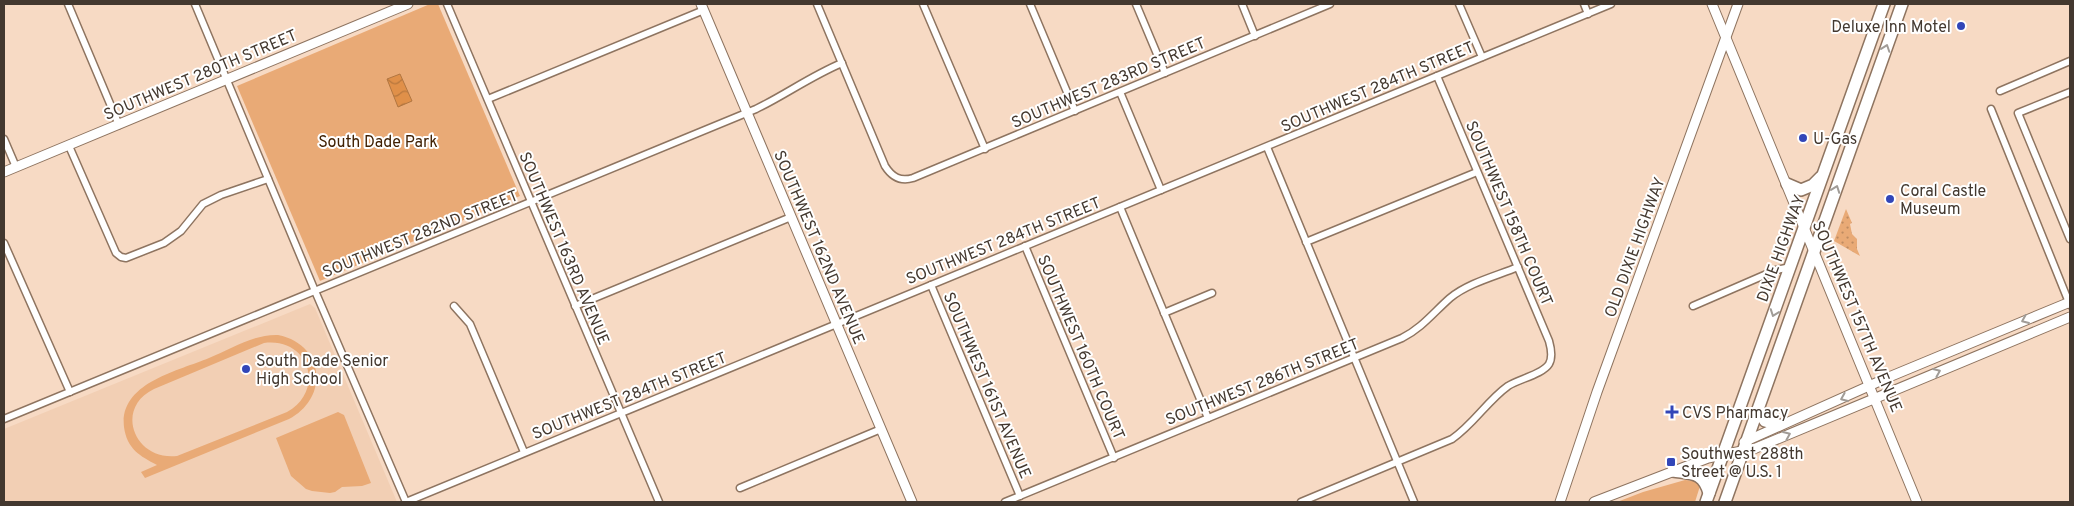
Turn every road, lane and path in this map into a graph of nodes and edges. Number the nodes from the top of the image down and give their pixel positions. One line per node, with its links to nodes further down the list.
1 (68, 4): 35 (street)
2 (195, 4): 27 (street)
3 (408, 4): 27 (street, SOUTHWEST 280TH STREET)
4 (447, 4): 31 (street, SOUTHWEST 163RD AVENUE)
5 (817, 4): 24 (street)
6 (923, 4): 39 (street)
7 (1030, 4): 33 (street)
8 (1136, 4): 25 (street)
9 (1242, 4): 20 (street)
10 (1330, 4): 20 (street, SOUTHWEST 283RD STREET)
11 (1459, 4): 22 (street)
12 (1584, 4): 19 (street)
13 (1611, 4): 19 (street, SOUTHWEST 284TH STREET)
14 (1712, 4): 21 (street, SOUTHWEST 157TH AVENUE)
15 (1738, 4): 21 (street, OLD DIXIE HIGHWAY)
16 (1884, 4): 43 (highway, DIXIE HIGHWAY)
17 (1902, 4): 55 (highway, DIXIE HIGHWAY, one-way to 17)
18 (702, 7): 31 (street); 34 (street, SOUTHWEST 162ND AVENUE)
19 (1588, 14): 22 (street, SOUTHWEST 284TH STREET)
20 (1256, 36): 25 (street, SOUTHWEST 283RD STREET)
21 (1726, 36): 45 (street, SOUTHWEST 157TH AVENUE); 93 (street, OLD DIXIE HIGHWAY)
22 (1482, 57): 26 (street, SOUTHWEST 284TH STREET)
23 (2070, 62): 28 (street)
24 (842, 63): 34 (street, SOUTHWEST 282ND STREET); 39 (street, SOUTHWEST 283RD STREET)
25 (1165, 74): 29 (street, SOUTHWEST 283RD STREET)
26 (1437, 76): 38 (street, SOUTHWEST 284TH STREET); 42 (street, SOUTHWEST 158TH COURT)
27 (227, 78): 35 (street, SOUTHWEST 280TH STREET); 44 (street)
28 (2000, 91)
29 (1120, 92): 33 (street, SOUTHWEST 283RD STREET); 46 (street)
30 (2070, 92): 51 (street)
31 (488, 100): 47 (street, SOUTHWEST 163RD AVENUE)
32 (1991, 109): 61 (street)
33 (1074, 111): 39 (street, SOUTHWEST 283RD STREET)
34 (747, 113): 47 (street, SOUTHWEST 282ND STREET); 49 (street, SOUTHWEST 162ND AVENUE)
35 (119, 125): 37 (street, SOUTHWEST 280TH STREET)
36 (4, 139): 40 (street)
37 (69, 146): 40 (street, SOUTHWEST 280TH STREET); 44 (street)
38 (1267, 147): 46 (street, SOUTHWEST 284TH STREET); 52 (street)
39 (984, 149)
40 (16, 167): 41 (street, SOUTHWEST 280TH STREET)
41 (4, 172)
42 (1477, 172): 52 (street); 56 (street, SOUTHWEST 158TH COURT)
43 (1824, 173): 45 (highway); 50 (highway, DIXIE HIGHWAY)
44 (268, 179): 59 (street)
45 (1786, 184): 50 (street, SOUTHWEST 157TH AVENUE)
46 (1160, 190): 48 (street, SOUTHWEST 284TH STREET)
47 (531, 202): 59 (street, SOUTHWEST 282ND STREET); 63 (street, SOUTHWEST 163RD AVENUE)
48 (1120, 207): 54 (street, SOUTHWEST 284TH STREET); 65 (street)
49 (792, 217): 63 (street); 67 (street, SOUTHWEST 162ND AVENUE)
50 (1805, 228): 55 (street, SOUTHWEST 157TH AVENUE); 57 (highway, DIXIE HIGHWAY)
51 (2070, 239)
52 (1306, 242): 68 (street)
53 (4, 243): 70 (street)
54 (1025, 246): 58 (street, SOUTHWEST 284TH STREET); 81 (street, SOUTHWEST 160TH COURT)
55 (1814, 251): 69 (street, SOUTHWEST 157TH AVENUE); 72 (highway, DIXIE HIGHWAY)
56 (1518, 267): 68 (street, SOUTHWEST 286TH STREET); 82 (street, SOUTHWEST 158TH COURT)
57 (1791, 267): 64 (street); 80 (highway, DIXIE HIGHWAY, one-way to 80)
58 (931, 285): 67 (street, SOUTHWEST 284TH STREET); 85 (street, SOUTHWEST 161ST AVENUE)
59 (315, 291): 70 (street, SOUTHWEST 282ND STREET); 87 (street)
60 (1212, 293): 65 (street)
61 (2070, 303): 69 (street, one-way to 69)
62 (454, 306): 79 (street)
63 (575, 306): 73 (street, SOUTHWEST 163RD AVENUE)
64 (1693, 306)
65 (1164, 313): 74 (street)
66 (2070, 317): 71 (street, one-way to 66)
67 (837, 324): 73 (street, SOUTHWEST 284TH STREET); 77 (street, SOUTHWEST 162ND AVENUE)
68 (1354, 358): 74 (street, SOUTHWEST 286TH STREET); 82 (street)
69 (1870, 386): 71 (street, SOUTHWEST 157TH AVENUE); 76 (street, one-way to 76)
70 (70, 392): 75 (street, SOUTHWEST 282ND STREET)
71 (1875, 398): 78 (street, one-way to 71); 96 (street, SOUTHWEST 157TH AVENUE)
72 (1758, 410): 76 (highway); 78 (highway, DIXIE HIGHWAY)
73 (621, 413): 79 (street, SOUTHWEST 284TH STREET); 88 (street, SOUTHWEST 163RD AVENUE)
74 (1208, 418): 81 (street, SOUTHWEST 286TH STREET)
75 (4, 419)
76 (1779, 426): 78 (street)
77 (881, 429): 84 (street); 89 (street, SOUTHWEST 162ND AVENUE)
78 (1746, 445): 80 (street); 95 (highway, DIXIE HIGHWAY)
79 (524, 452): 87 (street, SOUTHWEST 284TH STREET)
80 (1724, 453): 83 (street); 86 (highway, DIXIE HIGHWAY)
81 (1114, 458): 85 (street, SOUTHWEST 286TH STREET)
82 (1397, 463): 91 (street); 92 (street)
83 (1674, 471): 86 (highway); 94 (street)
84 (740, 488)
85 (1020, 496): 90 (street, SOUTHWEST 286TH STREET)
86 (1708, 498)
87 (406, 502)
88 (659, 502)
89 (912, 502)
90 (1005, 502)
91 (1301, 502)
92 (1414, 502)
93 (1560, 502)
94 (1594, 502)
95 (1725, 502)
96 (1918, 502)

